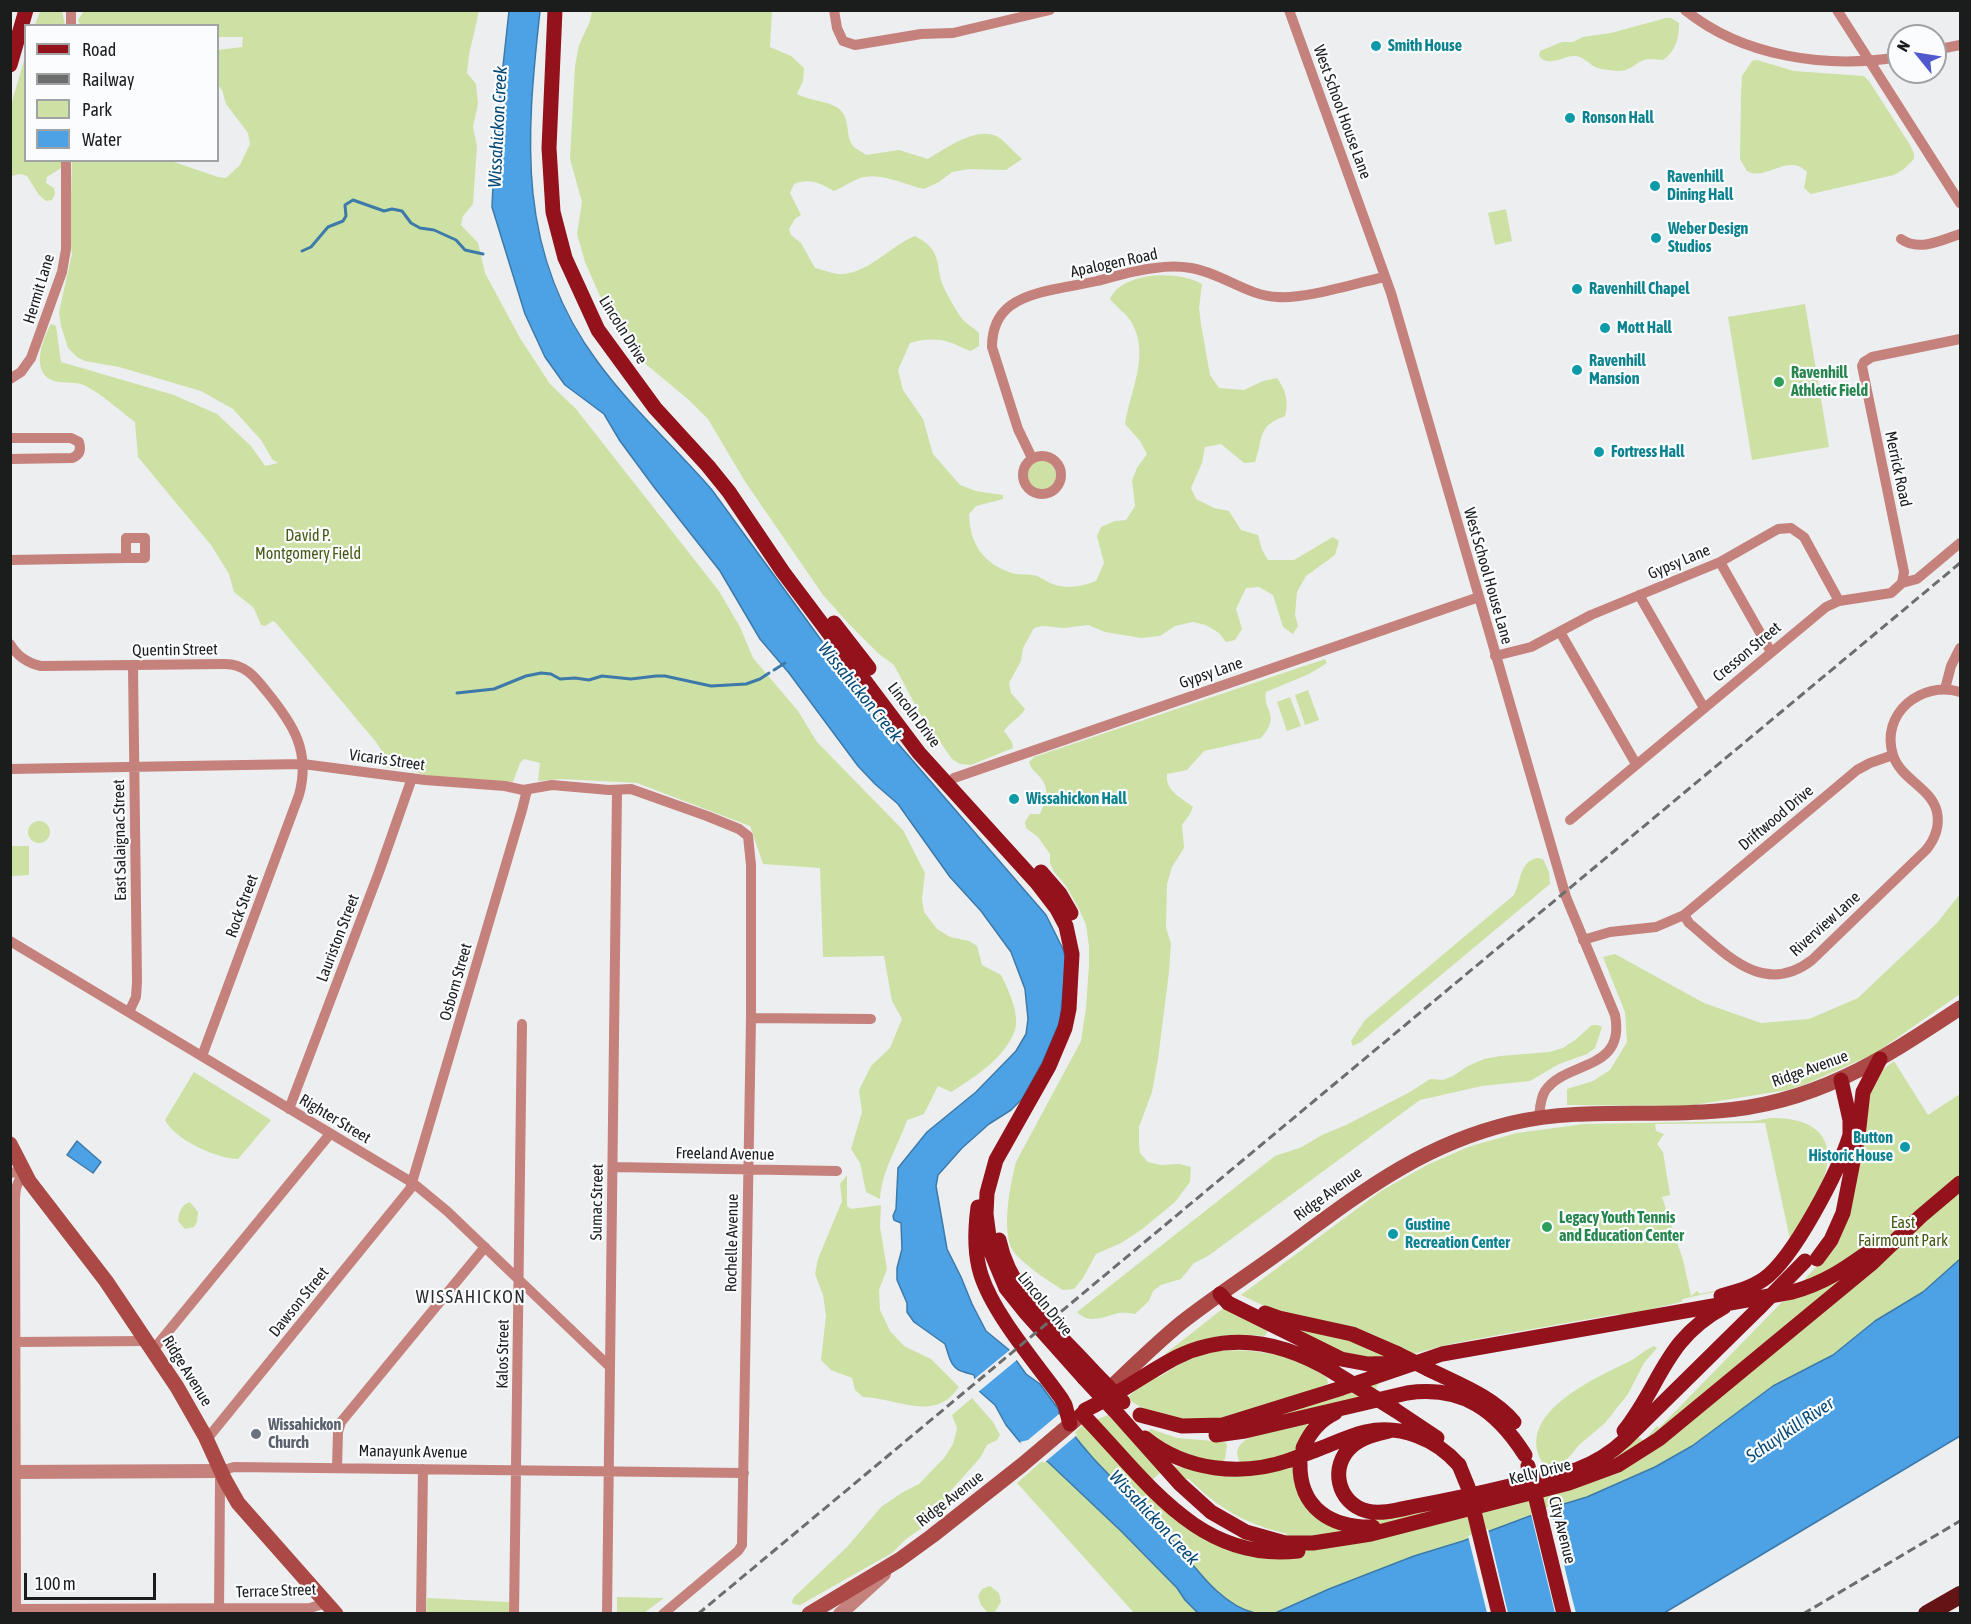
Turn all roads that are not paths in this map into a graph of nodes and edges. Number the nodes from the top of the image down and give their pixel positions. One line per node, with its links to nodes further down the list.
1 (26, 10): 11 (main road)
2 (555, 10): 68 (main road, Lincoln Drive)
3 (565, 10): 45 (main road, Lincoln Drive)
4 (834, 10): 5 (street)
5 (1050, 10)
6 (1289, 10): 16 (street, West School House Lane)
7 (1684, 10): 10 (street)
8 (1837, 10): 10 (street)
9 (1887, 59): 10 (street)
10 (1870, 61): 13 (street)
11 (10, 65)
12 (66, 162): 18 (street, Hermit Lane)
13 (1960, 203)
14 (1960, 234): 15 (street)
15 (1901, 239)
16 (1385, 277): 20 (street, Apalogen Road); 28 (street, West School House Lane)
17 (1960, 342): 26 (street, Merrick Road)
18 (10, 379)
19 (10, 438): 21 (street)
20 (1032, 458)
21 (10, 459)
22 (1960, 543): 26 (street, Cresson Street)
23 (126, 558): 24 (street)
24 (10, 560)
25 (1719, 562): 27 (street, Gypsy Lane); 29 (street, Gypsy Lane); 33 (street)
26 (1902, 583): 29 (street, Cresson Street)
27 (1639, 596): 30 (street, Gypsy Lane); 38 (street)
28 (1479, 597): 34 (street, West School House Lane); 45 (street, Gypsy Lane)
29 (1839, 601): 33 (street, Cresson Street)
30 (1560, 632): 34 (street, Gypsy Lane); 41 (street)
31 (10, 644): 35 (street, Quentin Street)
32 (1960, 648): 36 (street)
33 (1771, 652): 38 (street, Cresson Street)
34 (1495, 656): 51 (street, West School House Lane)
35 (133, 666): 40 (street, Quentin Street); 42 (street, East Salaignac Street)
36 (1945, 689): 37 (street); 39 (street)
37 (1960, 692)
38 (1704, 708): 41 (street, Cresson Street)
39 (1893, 756): 50 (street, Driftwood Drive); 50 (street, Riverview Lane)
40 (303, 764): 42 (street, Vicaris Street); 44 (street, Vicaris Street); 58 (street, Rock Street)
41 (1636, 765): 48 (street, Cresson Street)
42 (134, 766): 43 (street, Vicaris Street); 54 (street, East Salaignac Street)
43 (10, 769)
44 (412, 778): 46 (street, Vicaris Street); 61 (street, Lauriston Street)
45 (954, 778): 84 (main road, Lincoln Drive)
46 (527, 789): 47 (street, Vicaris Street); 71 (street, Osborn Street)
47 (617, 790): 49 (street, Vicaris Street); 66 (street, Sumac Street)
48 (1570, 820)
49 (747, 836): 55 (street, Rochelle Avenue)
50 (1684, 915): 51 (street, Driftwood Drive)
51 (1583, 940): 62 (street, West School House Lane)
52 (10, 941): 54 (street, Righter Street)
53 (1960, 1008): 59 (main road, Ridge Avenue)
54 (129, 1012): 58 (street, Righter Street)
55 (751, 1018): 56 (street); 67 (street, Rochelle Avenue)
56 (871, 1019)
57 (522, 1024): 75 (street, Kalos Street)
58 (202, 1056): 61 (street, Righter Street)
59 (1880, 1059): 60 (main road, Ridge Avenue); 63 (main road)
60 (1841, 1080): 62 (main road, Ridge Avenue); 63 (main road)
61 (289, 1109): 64 (street, Righter Street)
62 (1539, 1118): 76 (main road, Ridge Avenue)
63 (1854, 1131): 78 (main road, bridge); 79 (main road)
64 (330, 1134): 71 (street, Righter Street); 81 (street)
65 (10, 1144): 70 (main road, Ridge Avenue)
66 (613, 1167): 67 (street, Freeland Avenue); 83 (street, Sumac Street)
67 (748, 1170): 69 (street, Freeland Avenue); 102 (street, Rochelle Avenue)
68 (992, 1170): 84 (main road, Lincoln Drive); 90 (main road)
69 (837, 1171)
70 (17, 1172): 80 (street); 81 (main road, Ridge Avenue)
71 (413, 1183): 74 (street, Righter Street); 92 (street, Dawson Street)
72 (1960, 1184): 73 (main road, Kelly Drive)
73 (1921, 1216): 77 (main road, Kelly Drive); 104 (main road, Kelly Drive)
74 (484, 1247): 75 (street, Righter Street); 96 (street)
75 (519, 1280): 83 (street, Righter Street); 98 (street, Kalos Street)
76 (1220, 1294): 82 (main road, City Avenue, bridge); 82 (main road); 87 (main road, Ridge Avenue)
77 (1735, 1302): 79 (main road, Kelly Drive); 103 (main road)
78 (1765, 1307): 103 (main road); 104 (main road)
79 (1635, 1319): 82 (main road, Kelly Drive)
80 (15, 1342): 81 (street); 100 (street)
81 (150, 1346): 92 (main road, Ridge Avenue)
82 (1423, 1365): 88 (main road, Kelly Drive); 94 (main road, City Avenue)
83 (610, 1367): 101 (street, Sumac Street)
84 (1088, 1374): 85 (main road, Lincoln Drive, bridge)
85 (1118, 1406): 88 (main road, Lincoln Drive); 89 (main road, Lincoln Drive)
86 (1346, 1408): 88 (main road); 93 (main road); 94 (main road)
87 (1084, 1412): 90 (main road, Ridge Avenue); 95 (main road, bridge); 107 (main road)
88 (1140, 1415)
89 (1126, 1423): 93 (main road); 107 (main road, Kelly Drive)
90 (1070, 1424): 108 (main road, Ridge Avenue)
91 (1389, 1431): 93 (main road); 95 (main road); 103 (main road)
92 (207, 1439): 99 (main road, Ridge Avenue)
93 (1302, 1455): 105 (main road)
94 (1526, 1461): 120 (main road, City Avenue, bridge)
95 (1459, 1465): 119 (main road, bridge)
96 (337, 1468): 97 (street, Manayunk Avenue); 99 (street, Manayunk Avenue)
97 (423, 1469): 98 (street, Manayunk Avenue); 113 (street)
98 (516, 1470): 101 (street, Manayunk Avenue); 114 (street, Kalos Street)
99 (220, 1471): 100 (street, Manayunk Avenue); 111 (main road, Ridge Avenue); 112 (street)
100 (13, 1472): 106 (street)
101 (609, 1472): 102 (street, Manayunk Avenue); 115 (street, Sumac Street)
102 (744, 1473): 116 (street, Rochelle Avenue)
103 (1563, 1473)
104 (1594, 1476): 105 (main road, Kelly Drive)
105 (1400, 1525): 107 (main road, Kelly Drive)
106 (13, 1541): 110 (street)
107 (1332, 1541)
108 (899, 1560): 117 (main road, Ridge Avenue); 118 (street)
109 (1960, 1595): 121 (highway)
110 (14, 1610): 112 (street, Terrace Street)
111 (328, 1610): 112 (street, Terrace Street)
112 (219, 1611)
113 (421, 1614)
114 (514, 1614)
115 (607, 1614)
116 (663, 1614)
117 (809, 1614)
118 (840, 1614)
119 (1499, 1614)
120 (1564, 1614)
121 (1927, 1614)

